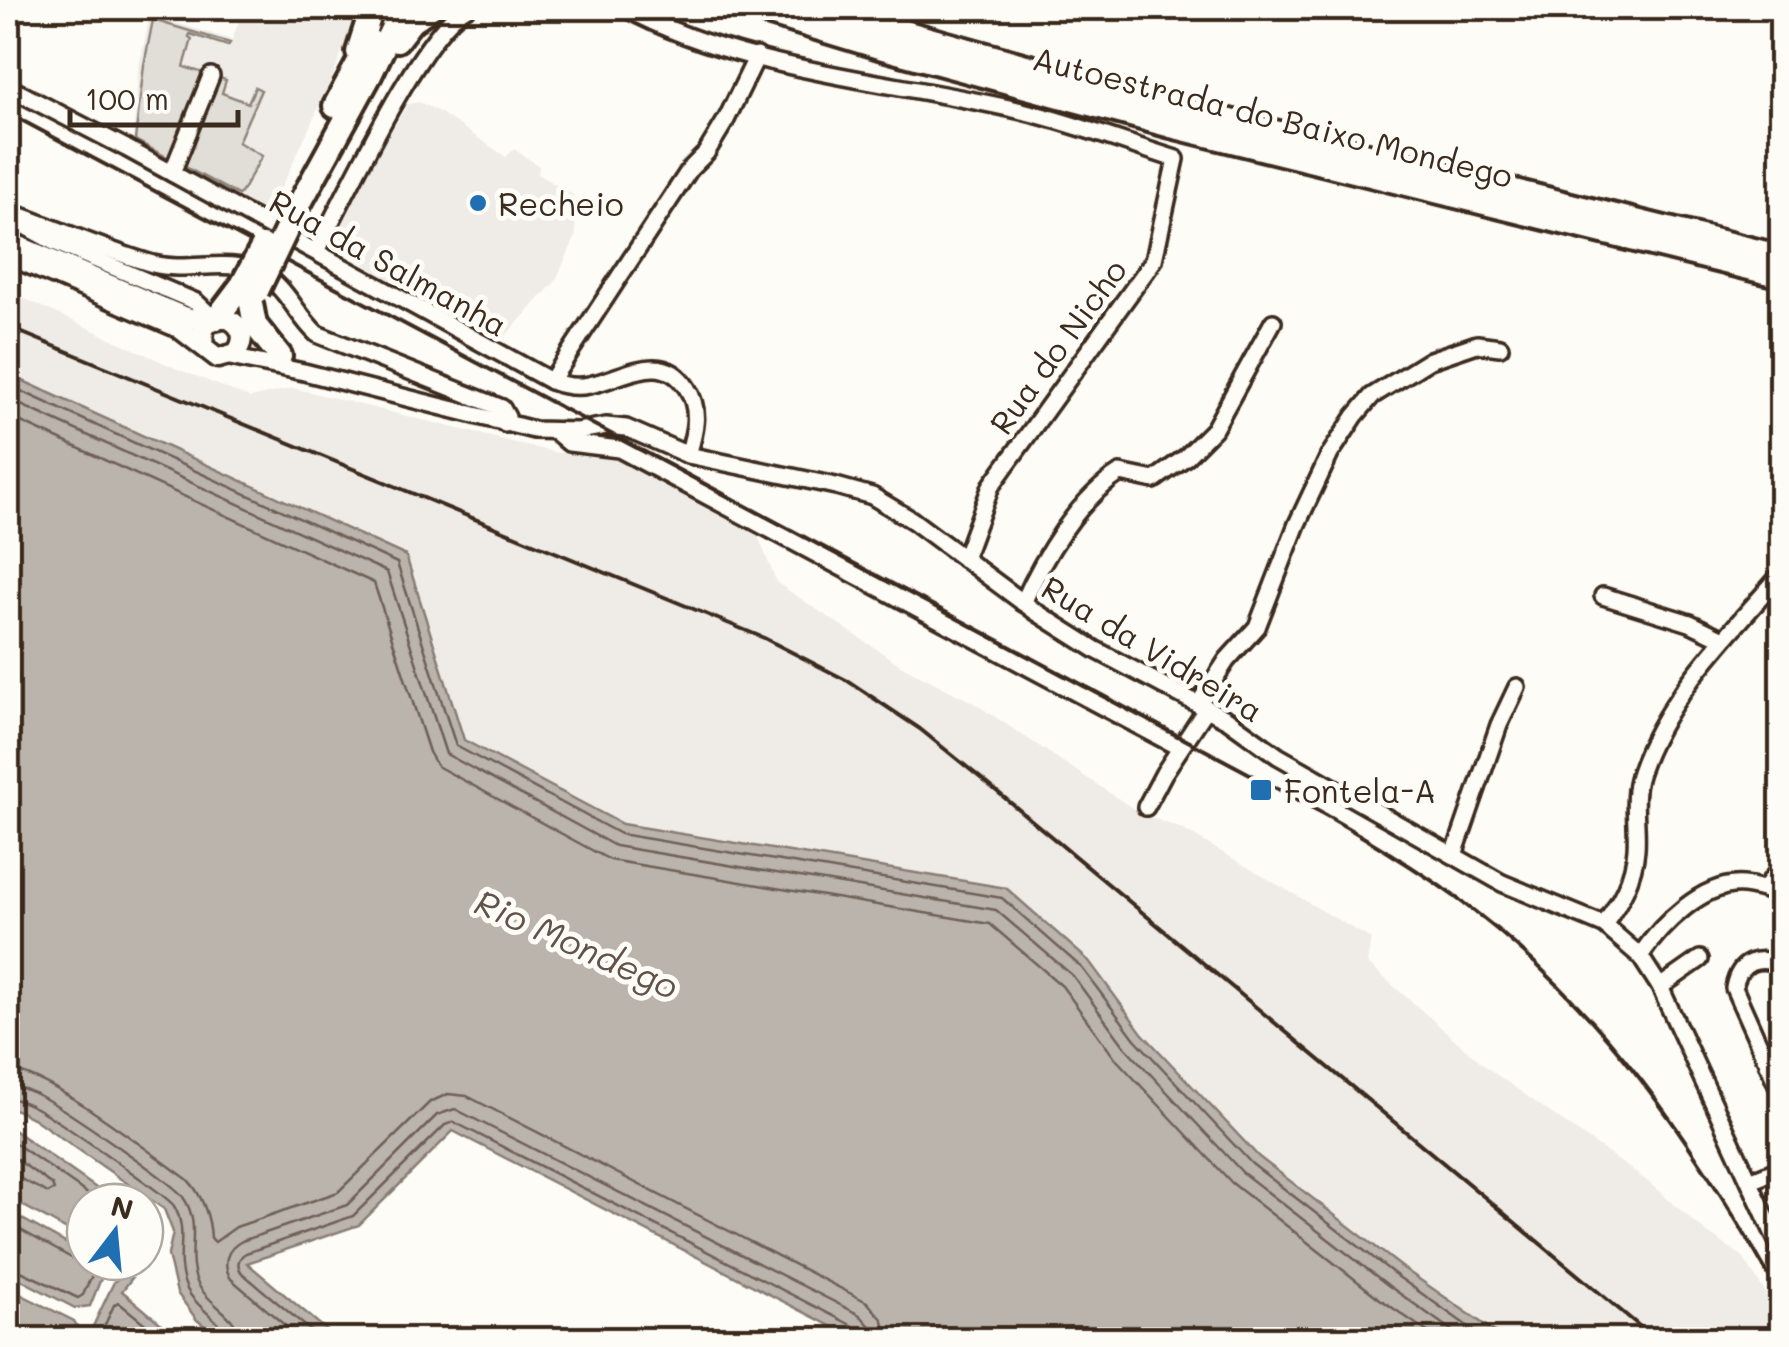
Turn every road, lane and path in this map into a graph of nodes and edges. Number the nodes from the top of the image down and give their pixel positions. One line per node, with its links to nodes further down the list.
1 (372, 8): 15 (highway)
2 (388, 8): 15 (highway)
3 (402, 8): 12 (highway)
4 (430, 8): 12 (highway)
5 (466, 8): 20 (street)
6 (625, 8): 11 (street)
7 (750, 8): 23 (highway, Autoestrada do Baixo Mondego)
8 (818, 8): 10 (highway, Autoestrada do Baixo Mondego)
9 (849, 8): 10 (highway)
10 (939, 39): 22 (highway, Autoestrada do Baixo Mondego)
11 (758, 56): 33 (street); 37 (street, Rua do Nicho)
12 (370, 75): 17 (highway)
13 (211, 76): 16 (street)
14 (8, 88): 16 (street, Rua da Salmanha)
15 (344, 90): 17 (highway)
16 (172, 173): 20 (street, Rua da Salmanha)
17 (289, 209): 24 (highway, bridge)
18 (8, 214): 25 (street); 34 (street)
19 (8, 241): 25 (main road)
20 (316, 251): 33 (street, Rua da Salmanha)
21 (8, 254): 28 (main road)
22 (1782, 257)
23 (1782, 276)
24 (250, 293): 25 (highway); 27 (highway); 31 (highway)
25 (213, 320): 27 (main road); 28 (main road)
26 (1273, 322): 40 (street)
27 (241, 332): 30 (main road); 31 (street)
28 (203, 346): 30 (main road)
29 (1500, 347): 43 (street)
30 (230, 356): 32 (street, Rua da Vidreira)
31 (280, 356): 32 (street)
32 (304, 372): 34 (street, Rua da Vidreira)
33 (551, 381): 36 (street, Rua da Salmanha)
34 (505, 424): 35 (street, Rua da Vidreira)
35 (556, 432): 36 (street, Rua da Vidreira); 44 (street)
36 (688, 455): 37 (street, Rua da Vidreira)
37 (964, 558): 40 (street, Rua da Vidreira)
38 (1782, 573): 41 (street)
39 (1604, 596): 41 (street)
40 (1023, 603): 43 (street, Rua da Vidreira)
41 (1724, 639): 50 (street)
42 (1517, 687): 46 (street)
43 (1203, 706): 44 (street); 46 (street, Rua da Vidreira)
44 (1180, 748): 45 (street)
45 (1146, 807)
46 (1454, 855): 50 (street, Rua da Vidreira)
47 (1782, 866): 48 (street)
48 (1764, 889): 49 (street); 51 (street)
49 (1782, 896)
50 (1604, 925): 51 (street, Rua da Vidreira)
51 (1640, 956): 54 (street, Rua da Vidreira)
52 (1700, 959): 54 (street)
53 (1782, 965): 55 (street)
54 (1660, 987): 57 (street, Rua da Vidreira)
55 (1782, 1096)
56 (1782, 1168): 57 (street)
57 (1750, 1181): 58 (street, Rua da Vidreira)
58 (1782, 1252)

